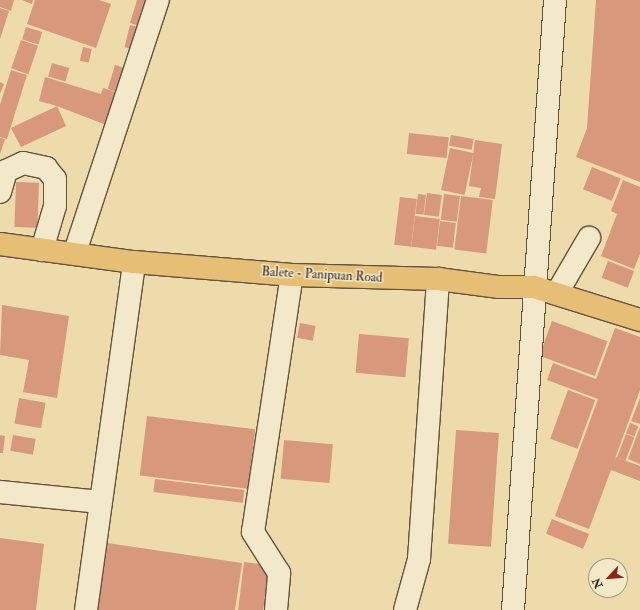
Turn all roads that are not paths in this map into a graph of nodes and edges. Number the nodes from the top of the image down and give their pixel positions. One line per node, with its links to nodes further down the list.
1 (158, 0): 7 (street)
2 (555, 0): 11 (street)
3 (0, 192): 6 (street)
4 (589, 238): 12 (street)
5 (0, 244): 6 (main road, Balete - Panipuan Road)
6 (42, 250): 7 (main road, Balete - Panipuan Road)
7 (75, 252): 8 (main road, Balete - Panipuan Road)
8 (134, 262): 9 (main road, Balete - Panipuan Road); 15 (street)
9 (292, 275): 10 (main road, Balete - Panipuan Road); 17 (street)
10 (438, 280): 11 (main road, Balete - Panipuan Road); 18 (street)
11 (534, 287): 12 (main road, Balete - Panipuan Road); 19 (street)
12 (557, 293): 13 (main road, Balete - Panipuan Road)
13 (640, 320)
14 (0, 492): 15 (street)
15 (100, 502): 16 (street)
16 (86, 610)
17 (276, 610)
18 (405, 610)
19 (513, 610)

